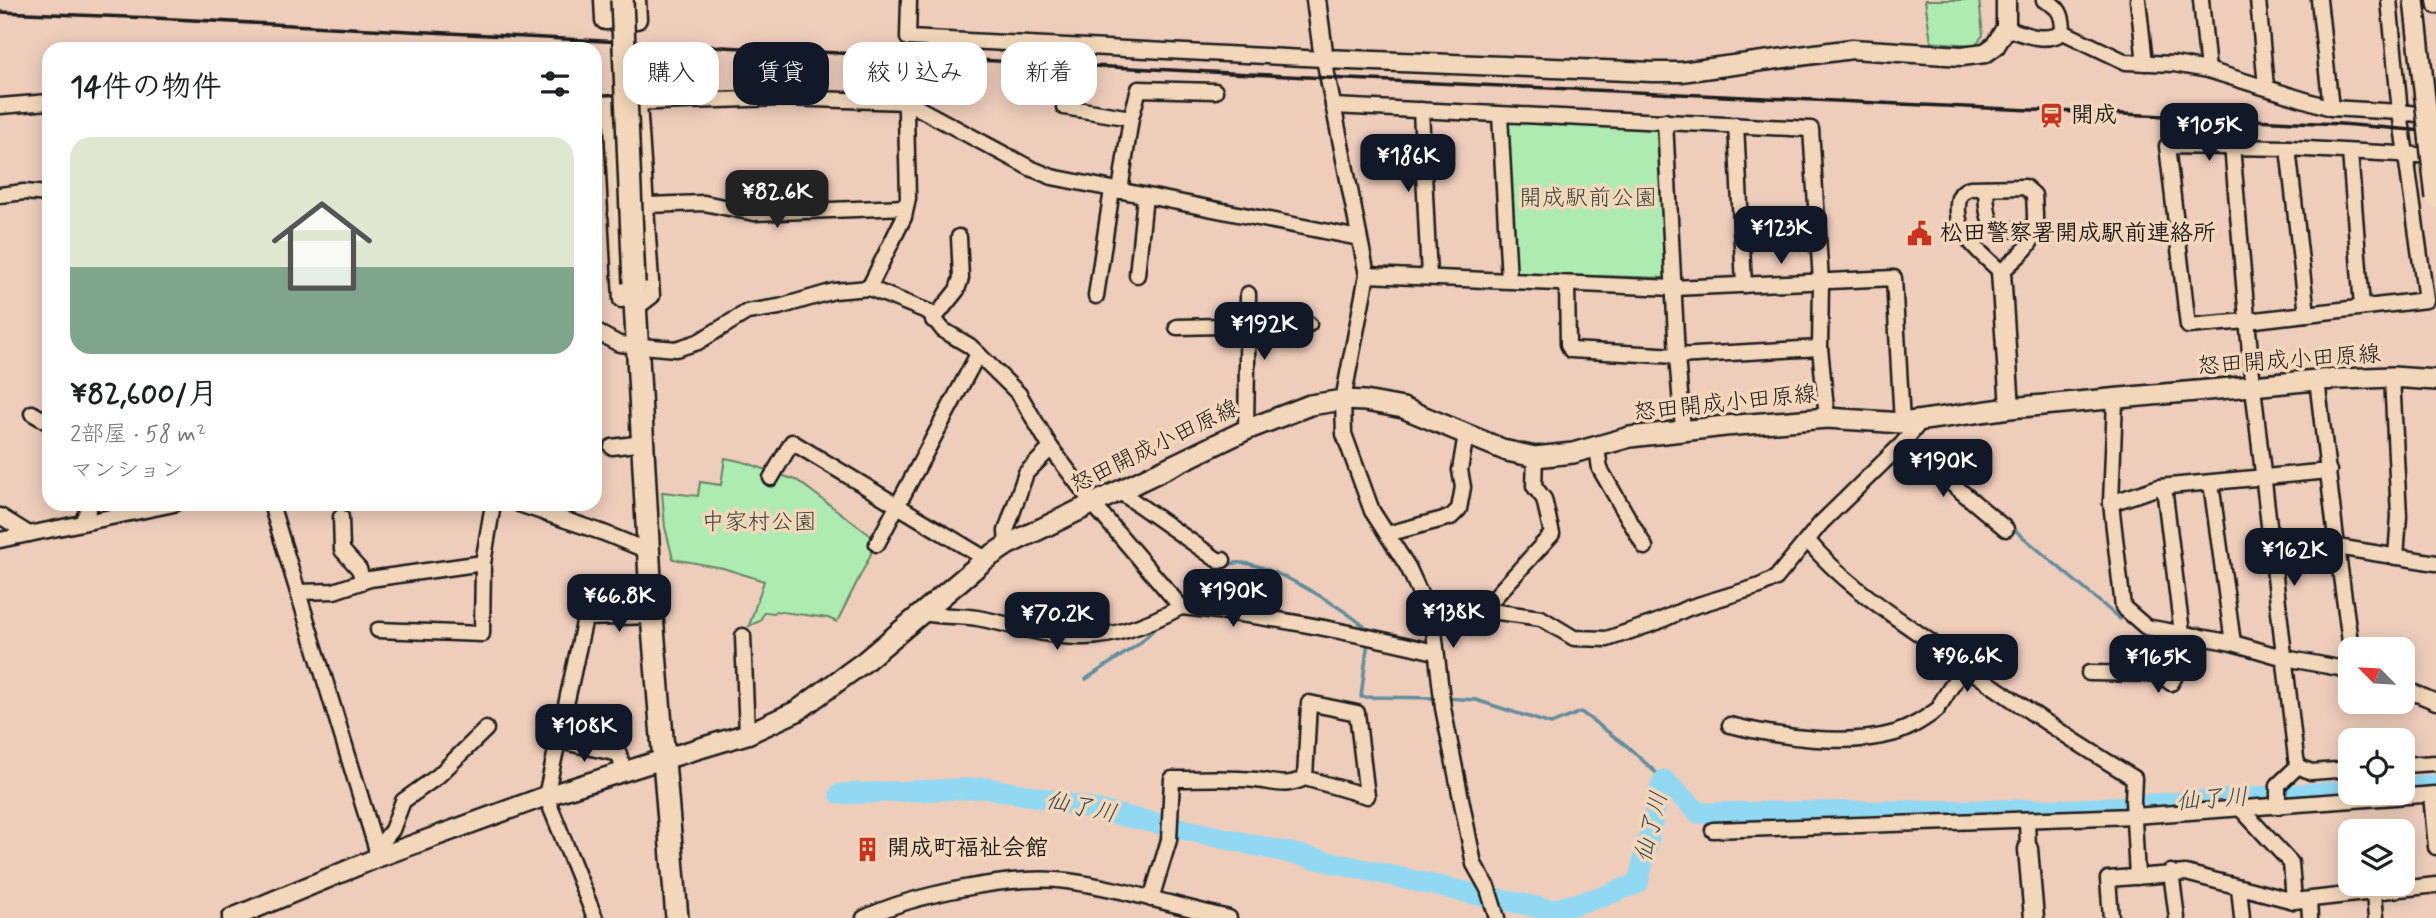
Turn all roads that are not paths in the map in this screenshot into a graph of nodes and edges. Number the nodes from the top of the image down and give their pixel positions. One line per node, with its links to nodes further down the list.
1 (604, 0): 15 (street)
2 (636, 0): 15 (street)
3 (909, 0): 18 (street)
4 (1316, 0): 18 (street)
5 (2006, 0): 16 (street)
6 (2044, 0): 17 (street)
7 (2138, 0): 19 (street)
8 (2201, 0): 20 (street)
9 (2258, 0): 21 (street)
10 (2319, 0): 35 (street)
11 (2389, 0): 37 (street)
12 (2414, 0): 53 (main road, bridge)
13 (2435, 0): 14 (street)
14 (2436, 6)
15 (622, 10): 72 (main road, bridge)
16 (2006, 27): 17 (street); 18 (street)
17 (2063, 32): 19 (street)
18 (1324, 59): 33 (street)
19 (2145, 63): 20 (street)
20 (2208, 70): 21 (street)
21 (2266, 87): 35 (street)
22 (1215, 91): 40 (street)
23 (843, 100): 24 (street)
24 (719, 101)
25 (42, 103): 32 (street)
26 (602, 104): 27 (street)
27 (611, 104): 28 (street); 56 (street)
28 (623, 104)
29 (639, 105): 54 (street)
30 (907, 105): 55 (street)
31 (913, 105): 49 (street)
32 (0, 106)
33 (1333, 106): 36 (street); 59 (street)
34 (1064, 107): 40 (street)
35 (2331, 108): 37 (street)
36 (1421, 110): 38 (street); 63 (street)
37 (2400, 112): 39 (street); 46 (street)
38 (1500, 115): 41 (street); 64 (street)
39 (2436, 116)
40 (1131, 118): 49 (street)
41 (1665, 121): 42 (street); 69 (street)
42 (1737, 125): 65 (street); 67 (street)
43 (2232, 146): 44 (street); 76 (street); 76 (street)
44 (2288, 148): 45 (street); 74 (street)
45 (2350, 152): 46 (street); 73 (street)
46 (2407, 153): 47 (street); 73 (street)
47 (2436, 156)
48 (1986, 188): 57 (street); 57 (street); 60 (street)
49 (1116, 191): 52 (street); 71 (street)
50 (42, 193): 51 (street)
51 (0, 195)
52 (1144, 196): 59 (street); 61 (street)
53 (2436, 198)
54 (647, 205): 55 (street); 56 (street); 72 (street)
55 (906, 207): 68 (street)
56 (616, 215): 72 (street)
57 (2036, 229): 60 (street)
58 (959, 237): 75 (street)
59 (1359, 237): 62 (street)
60 (2001, 272): 91 (street)
61 (1137, 275)
62 (1367, 275): 63 (street); 89 (street)
63 (1429, 276): 64 (street)
64 (1509, 280): 66 (street)
65 (1821, 281): 67 (street); 82 (street); 95 (street)
66 (1567, 285): 69 (street); 84 (street)
67 (1744, 285): 69 (street)
68 (869, 288): 75 (street); 81 (street)
69 (1674, 288): 84 (street)
70 (1248, 294): 78 (street)
71 (1096, 296)
72 (630, 297): 81 (main road)
73 (2362, 307): 74 (street)
74 (2307, 314): 76 (street)
75 (933, 320): 83 (street)
76 (2248, 321): 88 (street)
77 (1309, 324): 78 (street)
78 (1247, 326): 79 (street); 96 (street)
79 (1177, 327)
80 (602, 335): 81 (street)
81 (636, 346): 99 (main road)
82 (1820, 348): 84 (street); 93 (street)
83 (978, 354): 101 (street); 112 (street)
84 (1677, 356): 97 (street)
85 (2392, 377): 86 (main road, 怒田開成小田原線); 87 (main road, 怒田開成小田原線); 131 (street)
86 (2316, 380): 88 (main road, 怒田開成小田原線); 104 (street)
87 (2436, 380)
88 (2253, 387): 90 (main road, 怒田開成小田原線); 105 (street)
89 (1343, 400): 96 (main road, 怒田開成小田原線); 98 (main road, 怒田開成小田原線); 123 (street)
90 (2115, 400): 91 (main road, 怒田開成小田原線); 111 (street)
91 (2010, 408): 95 (main road, 怒田開成小田原線)
92 (32, 413): 94 (street)
93 (1827, 418): 95 (main road, 怒田開成小田原線); 97 (main road, 怒田開成小田原線)
94 (42, 419)
95 (1908, 429): 121 (street); 125 (street)
96 (1245, 430): 109 (main road, 怒田開成小田原線)
97 (1683, 430): 102 (main road, 怒田開成小田原線)
98 (1466, 434): 103 (main road, 怒田開成小田原線); 123 (street)
99 (642, 443): 100 (street); 130 (main road)
100 (612, 447)
101 (1051, 448): 110 (street); 127 (street)
102 (1597, 448): 103 (main road, 怒田開成小田原線); 128 (street)
103 (1535, 457): 139 (street)
104 (2329, 471): 105 (street); 129 (street)
105 (2263, 475): 107 (street); 150 (street)
106 (771, 478): 112 (street)
107 (2211, 483): 108 (street); 148 (street)
108 (2164, 487): 111 (street); 144 (street)
109 (1119, 491): 110 (main road, 怒田開成小田原線); 133 (street)
110 (1093, 503): 127 (main road, 怒田開成小田原線); 138 (street)
111 (2110, 503): 144 (street)
112 (897, 506): 126 (street); 132 (street)
113 (88, 511): 120 (street)
114 (140, 511): 120 (street)
115 (273, 511): 137 (street)
116 (492, 511): 134 (street)
117 (540, 511): 130 (street)
118 (0, 516): 122 (street)
119 (341, 517): 136 (street)
120 (82, 523): 122 (street)
121 (2006, 529)
122 (29, 534): 124 (street)
123 (1387, 534): 142 (street)
124 (0, 540)
125 (1808, 541): 139 (street); 151 (street)
126 (877, 544)
127 (1007, 545): 132 (main road, 怒田開成小田原線)
128 (1645, 547)
129 (2336, 547): 131 (street); 146 (street)
130 (648, 551): 141 (main road)
131 (2396, 557): 135 (street)
132 (986, 559): 140 (main road, 怒田開成小田原線)
133 (1223, 560)
134 (483, 563): 136 (street); 143 (street)
135 (2436, 563)
136 (363, 581): 137 (street)
137 (298, 592): 176 (street)
138 (1181, 607): 140 (street); 149 (street)
139 (1483, 610): 142 (street)
140 (923, 613): 158 (main road, 怒田開成小田原線)
141 (652, 616): 159 (street); 160 (main road)
142 (1433, 622): 149 (street)
143 (378, 630)
144 (2182, 633): 147 (street)
145 (743, 636): 158 (street)
146 (2349, 637)
147 (2195, 641): 148 (street); 153 (street)
148 (2233, 643): 150 (street)
149 (1435, 652): 191 (street)
150 (2285, 658): 152 (street); 163 (street)
151 (1964, 666): 156 (street); 170 (street)
152 (2338, 668)
153 (2089, 673)
154 (2415, 693): 155 (street)
155 (2436, 702)
156 (1730, 725)
157 (486, 729): 176 (street)
158 (747, 734): 160 (main road, 怒田開成小田原線)
159 (559, 741): 165 (street); 168 (street)
160 (664, 759): 165 (street); 188 (main road)
161 (2436, 763): 162 (street)
162 (2415, 764)
163 (2298, 766): 164 (street); 169 (street)
164 (2338, 770)
165 (624, 772): 168 (street)
166 (1305, 778): 166 (street); 184 (street)
167 (2433, 794): 169 (street); 174 (street)
168 (546, 796): 176 (street); 187 (street)
169 (2278, 800): 171 (street)
170 (2134, 809): 171 (street); 172 (street); 178 (street)
171 (2241, 809): 185 (street)
172 (2027, 820): 173 (street); 175 (street)
173 (1713, 830)
174 (2436, 847)
175 (2028, 849): 192 (street)
176 (378, 854): 186 (street)
177 (2171, 872): 178 (street); 180 (street); 194 (street)
178 (2137, 877): 193 (street)
179 (2436, 885): 181 (street)
180 (2239, 887): 185 (street); 195 (street)
181 (2415, 887)
182 (2342, 896): 185 (street)
183 (2374, 896): 197 (street)
184 (1151, 899): 189 (street); 190 (street)
185 (2301, 901): 196 (street)
186 (232, 918)
187 (595, 918)
188 (677, 918)
189 (863, 918)
190 (1228, 918)
191 (1497, 918)
192 (2034, 918)
193 (2111, 918)
194 (2177, 918)
195 (2242, 918)
196 (2310, 918)
197 (2376, 918)

